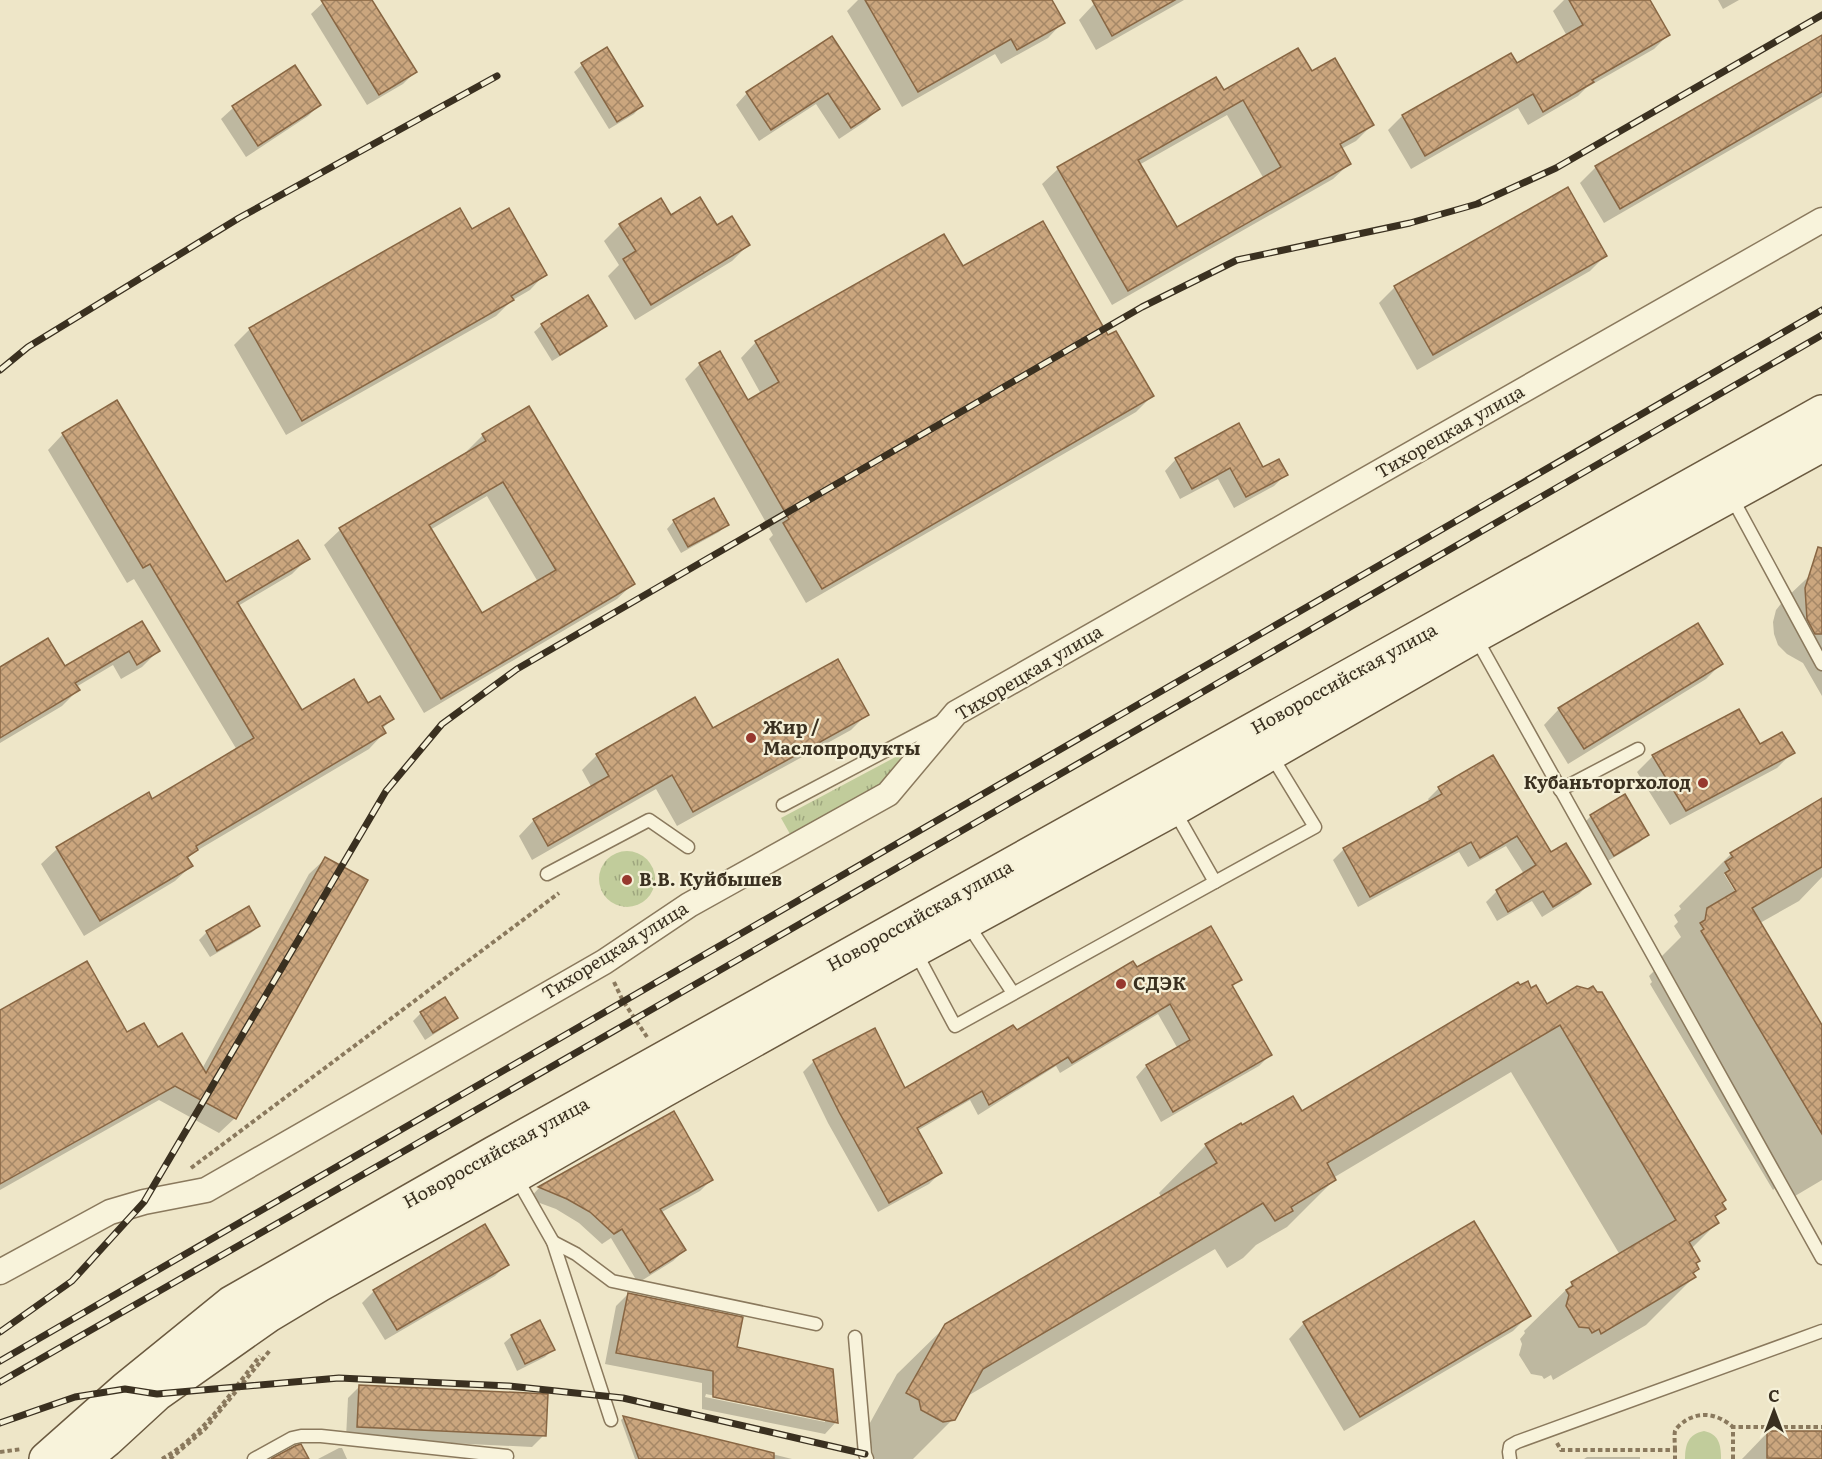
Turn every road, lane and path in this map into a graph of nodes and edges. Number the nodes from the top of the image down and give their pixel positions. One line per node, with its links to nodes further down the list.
1 (1822, 220): 7 (street, Тихорецкая улица)
2 (1822, 412): 5 (main road, Новороссийская улица)
3 (1822, 445): 4 (main road, Новороссийская улица)
4 (1730, 495): 5 (main road, Новороссийская улица); 6 (lane)
5 (1468, 625): 9 (main road, Новороссийская улица); 10 (lane); 11 (main road, Новороссийская улица)
6 (1822, 663)
7 (956, 713): 12 (lane); 24 (street, Тихорецкая улица)
8 (1638, 749): 10 (lane)
9 (1270, 754): 11 (main road, Новороссийская улица); 15 (lane)
10 (1560, 790): 23 (lane)
11 (1167, 796): 15 (lane); 17 (main road, Новороссийская улица); 32 (main road, Новороссийская улица)
12 (783, 805)
13 (688, 847): 14 (lane)
14 (547, 874)
15 (1215, 882): 19 (lane)
16 (559, 893): 20 (path)
17 (966, 922): 18 (main road, Новороссийская улица); 19 (lane)
18 (915, 950): 19 (lane); 21 (main road, Новороссийская улица)
19 (1013, 993)
20 (189, 1170)
21 (515, 1176): 22 (lane); 32 (main road, Новороссийская улица)
22 (553, 1242): 25 (lane); 28 (lane)
23 (1822, 1258)
24 (0, 1272)
25 (816, 1324)
26 (1822, 1331): 31 (lane)
27 (855, 1337): 37 (lane)
28 (611, 1420)
29 (1733, 1427): 30 (path); 33 (path); 40 (path)
30 (1822, 1427)
31 (1550, 1430): 33 (path); 38 (lane)
32 (101, 1444): 35 (main road, Новороссийская улица)
33 (1675, 1450): 39 (path)
34 (507, 1456): 36 (lane)
35 (46, 1459)
36 (254, 1459)
37 (867, 1459)
38 (1510, 1459)
39 (1675, 1459)
40 (1733, 1459)

